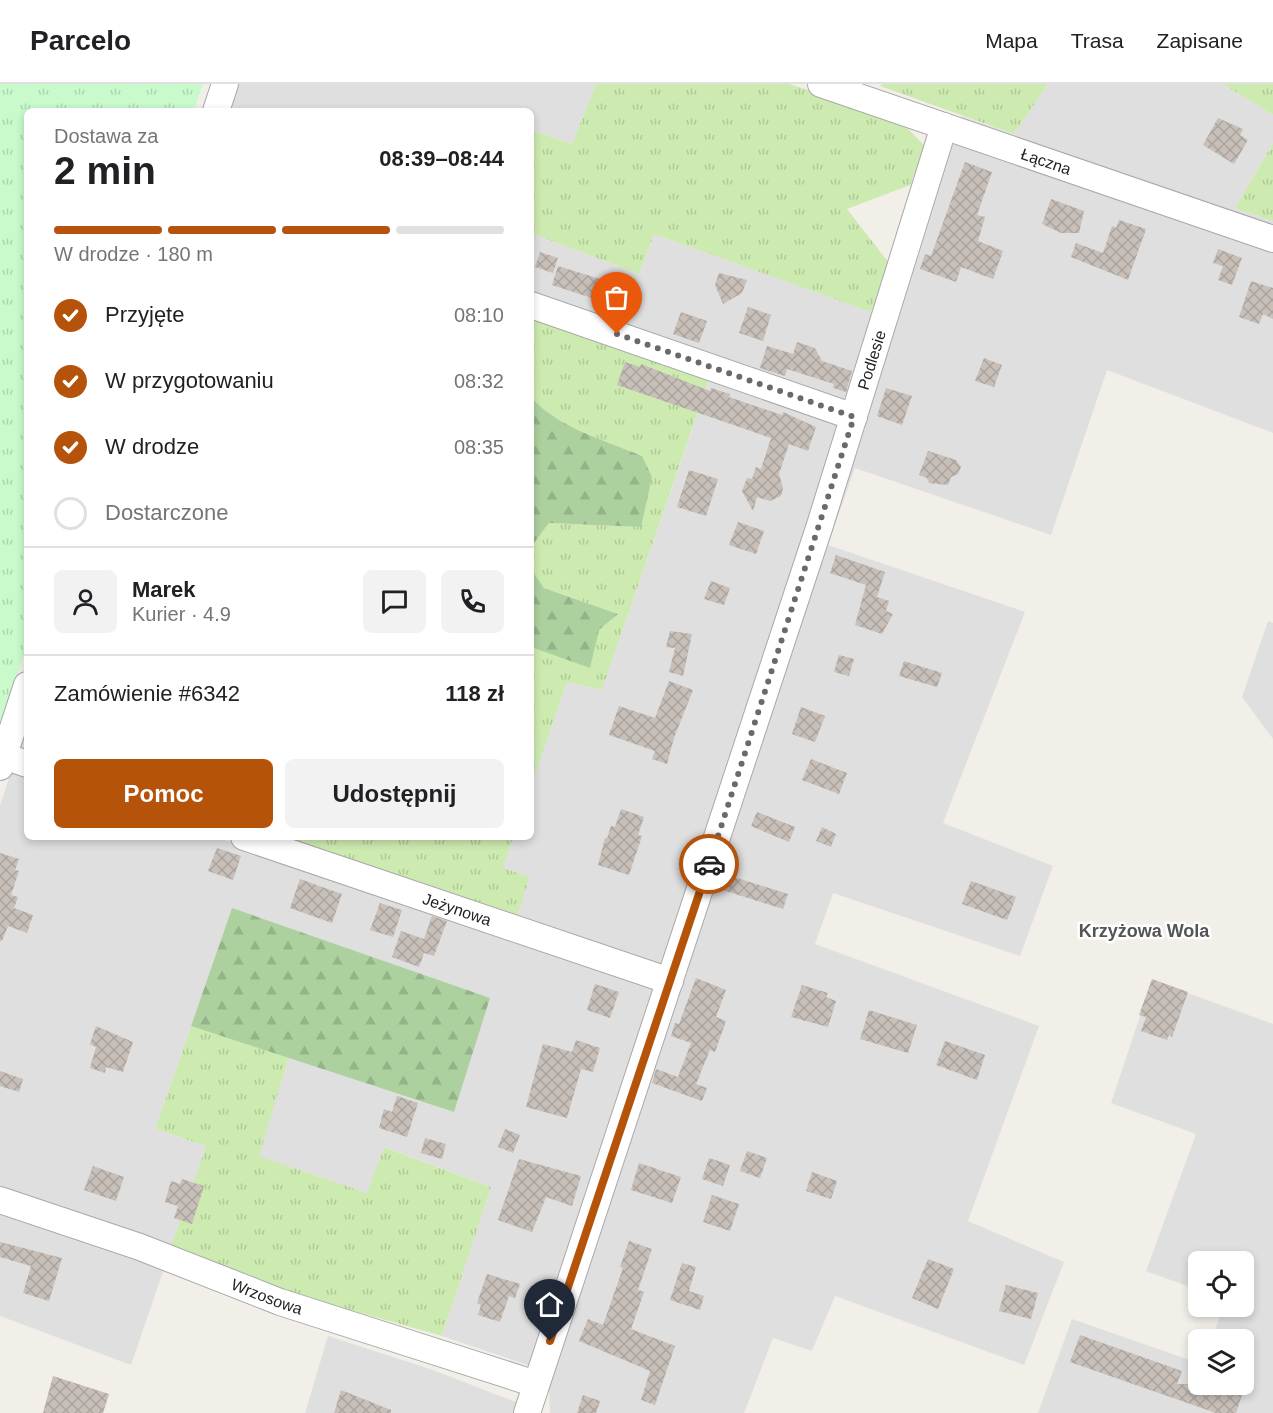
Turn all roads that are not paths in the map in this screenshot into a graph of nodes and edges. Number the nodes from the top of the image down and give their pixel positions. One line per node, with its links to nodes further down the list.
1 (225, 84): 3 (street)
2 (820, 84): 4 (street, Łączna)
3 (217, 108)
4 (944, 126): 5 (street, Łączna); 7 (street, Podlesie)
5 (1273, 239)
6 (534, 306): 7 (street)
7 (854, 417): 11 (street, Podlesie)
8 (24, 699): 9 (street)
9 (10, 762)
10 (253, 840): 11 (street, Jeżynowa)
11 (670, 981): 13 (street, Podlesie)
12 (0, 1200): 13 (street, Wrzosowa)
13 (536, 1384): 14 (street, Podlesie)
14 (527, 1413)

